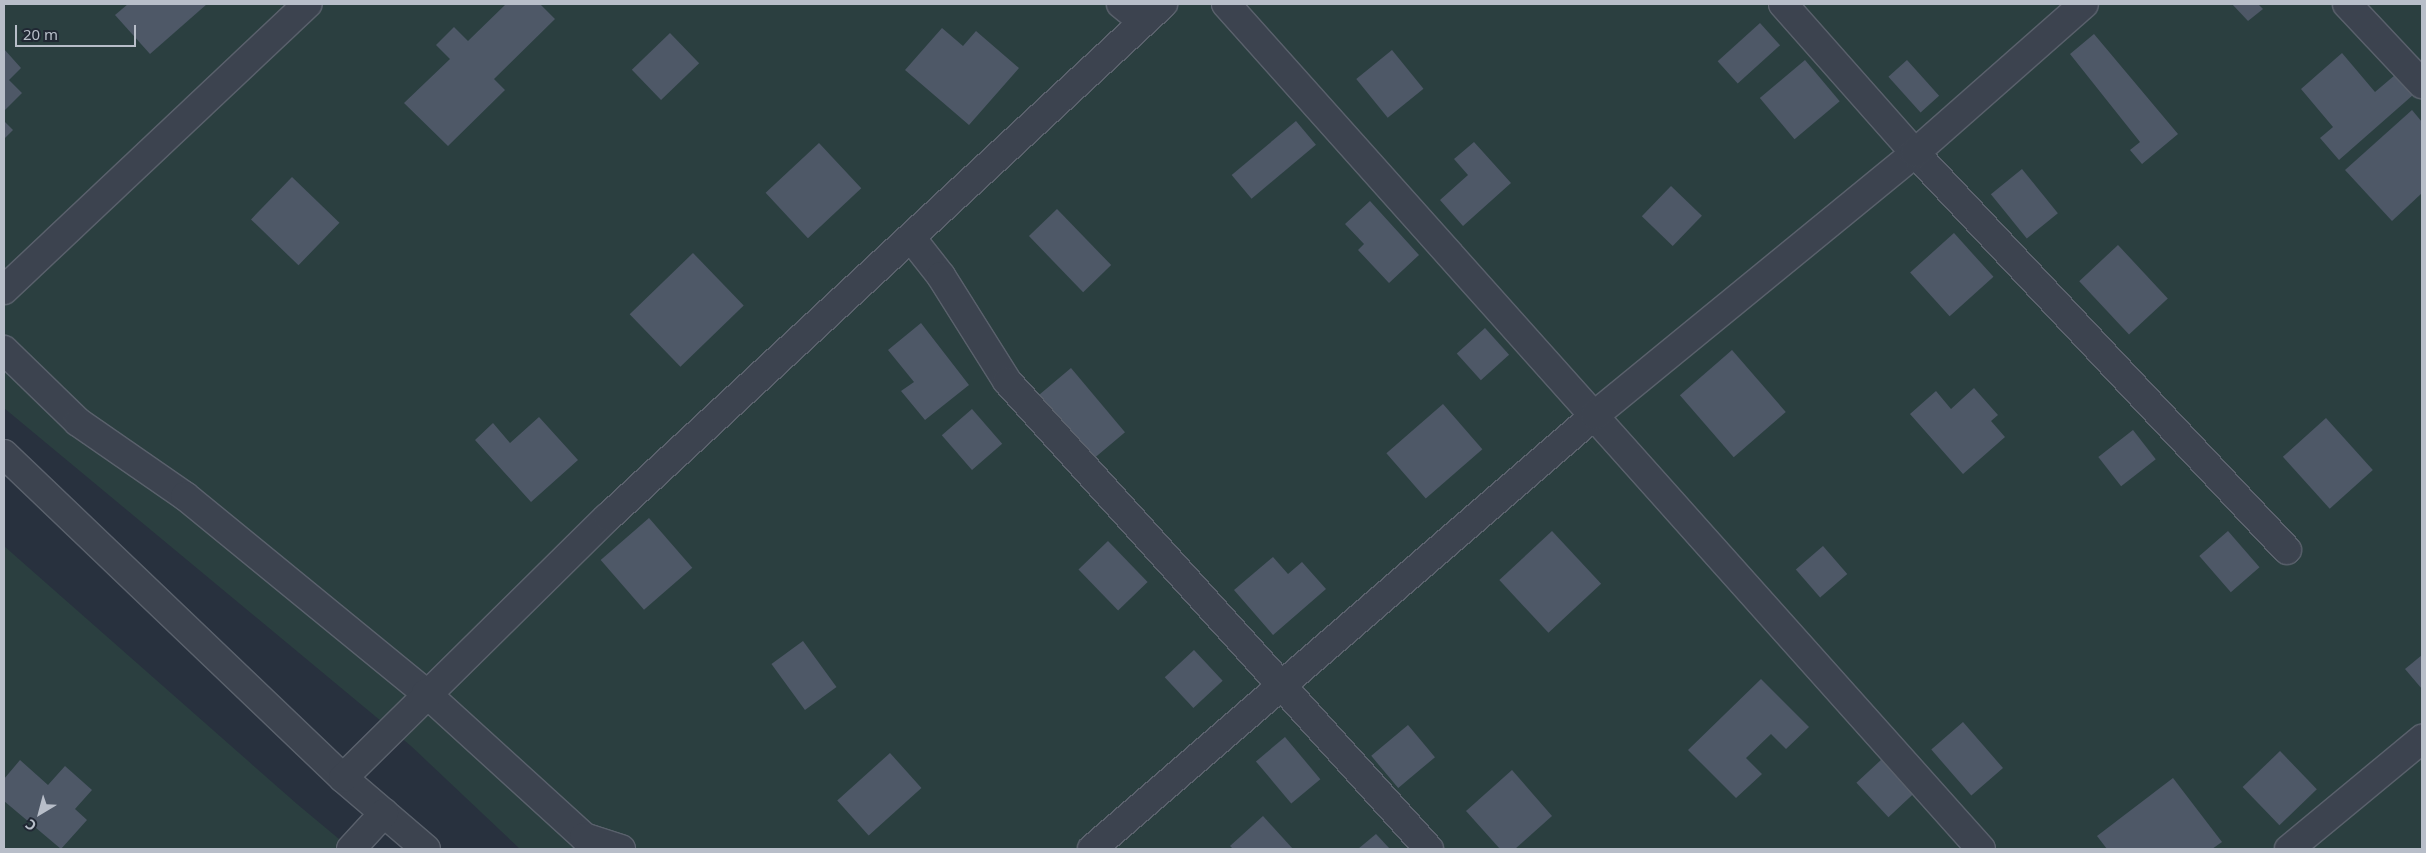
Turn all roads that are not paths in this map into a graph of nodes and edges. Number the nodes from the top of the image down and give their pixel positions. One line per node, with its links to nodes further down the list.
1 (308, 4): 12 (street)
2 (1121, 4): 8 (street)
3 (1163, 4): 8 (street)
4 (1226, 4): 14 (street)
5 (1783, 4): 10 (street)
6 (2084, 4): 10 (street)
7 (2347, 4): 9 (street)
8 (1142, 21): 11 (street)
9 (2422, 84)
10 (1915, 152): 14 (street); 16 (street)
11 (912, 239): 17 (street); 18 (street)
12 (4, 290)
13 (4, 350): 18 (street)
14 (1595, 415): 17 (street); 27 (street)
15 (4, 454): 20 (street)
16 (2287, 550)
17 (1285, 686): 25 (street); 26 (street)
18 (426, 693): 20 (street); 24 (street)
19 (2422, 739): 28 (street)
20 (343, 778): 21 (street)
21 (384, 813): 22 (street); 23 (street)
22 (351, 849)
23 (426, 849)
24 (621, 849)
25 (1092, 849)
26 (1429, 849)
27 (1981, 849)
28 (2289, 849)

